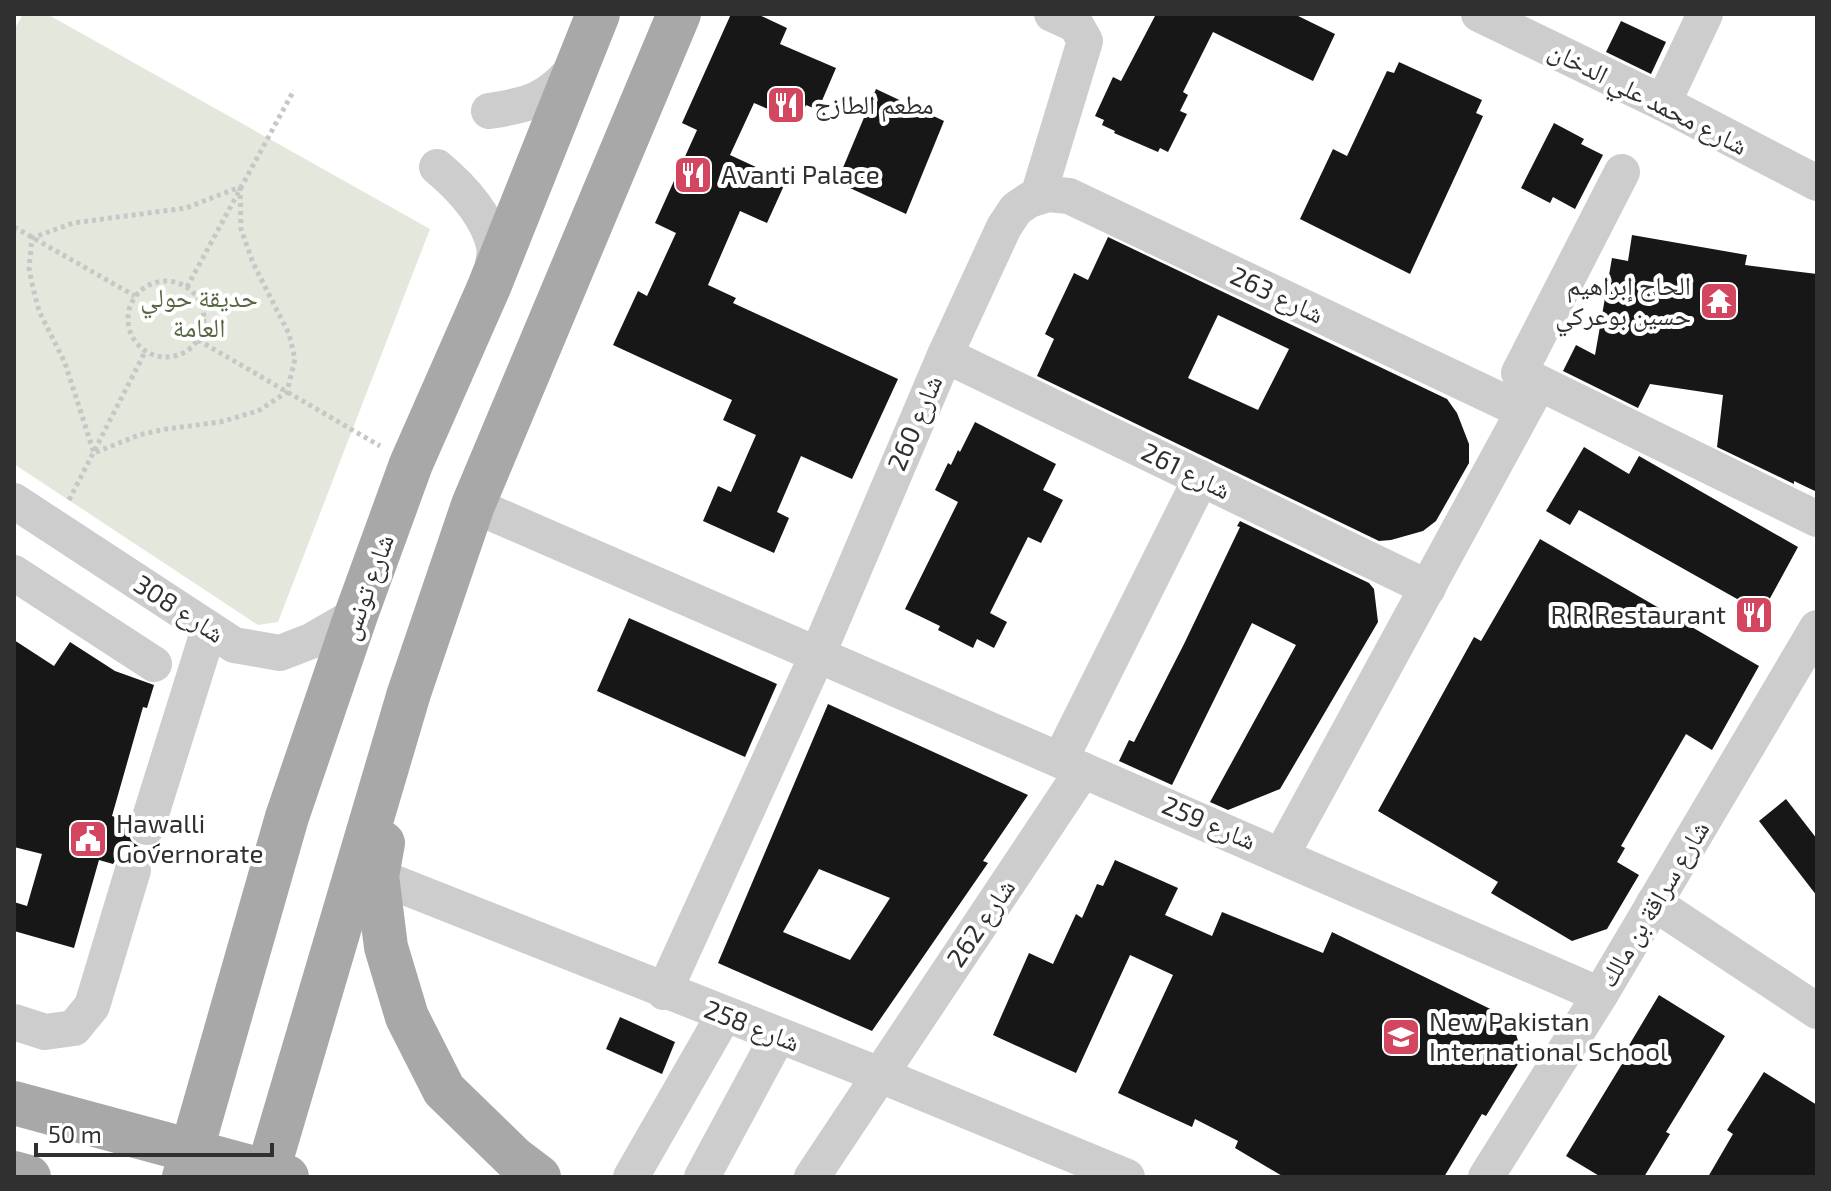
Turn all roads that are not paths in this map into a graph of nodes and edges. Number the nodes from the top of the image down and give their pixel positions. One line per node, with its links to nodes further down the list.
1 (598, 14): 6 (main road, شارع تونس)
2 (679, 14): 18 (main road)
3 (1052, 14): 12 (street)
4 (1479, 14): 7 (street, شارع محمد علي الدخان)
5 (1705, 14): 7 (street)
6 (576, 66): 8 (street); 13 (main road, شارع تونس)
7 (1663, 103): 11 (street, شارع محمد علي الدخان)
8 (489, 111)
9 (437, 167): 13 (street)
10 (1622, 172): 15 (street)
11 (1817, 183)
12 (1033, 198): 14 (street, شارع 260); 15 (street, شارع 263)
13 (489, 287): 24 (main road, شارع تونس)
14 (945, 355): 16 (street, شارع 261); 27 (street, شارع 260)
15 (1531, 397): 19 (street, شارع 263); 22 (street)
16 (1201, 478): 22 (street, شارع 261); 29 (street, شارع 262)
17 (14, 501): 20 (street, شارع 308)
18 (473, 505): 27 (street); 28 (main road)
19 (1817, 519)
20 (55, 528): 21 (street); 23 (street, شارع 308)
21 (19, 576): 23 (street)
22 (1428, 588): 31 (street)
23 (171, 604): 26 (street, شارع 308)
24 (356, 615): 26 (street, شارع 308); 43 (main road, شارع تونس)
25 (1817, 628): 34 (street, شارع سراقة بن مالك)
26 (222, 637): 30 (street)
27 (817, 656): 29 (street, شارع 259); 35 (street, شارع 260)
28 (409, 693): 33 (main road); 45 (main road)
29 (1072, 765): 31 (street, شارع 259); 41 (street, شارع 262)
30 (147, 827)
31 (1282, 854): 36 (street, شارع 259)
32 (133, 870): 39 (street)
33 (377, 876): 35 (street, شارع 258); 47 (main road)
34 (1654, 903): 36 (street, شارع سراقة بن مالك); 37 (street)
35 (664, 992): 38 (street, شارع 258)
36 (1600, 995): 52 (street, شارع سراقة بن مالك)
37 (1817, 1011)
38 (724, 1015): 40 (street, شارع 258); 48 (street)
39 (14, 1022)
40 (778, 1036): 41 (street, شارع 258); 49 (street)
41 (880, 1075): 50 (street, شارع 262); 51 (street, شارع 258)
42 (14, 1103): 43 (main road)
43 (188, 1164): 45 (main road)
44 (14, 1173): 46 (main road)
45 (274, 1175)
46 (29, 1177)
47 (539, 1177)
48 (631, 1177)
49 (702, 1177)
50 (812, 1177)
51 (1127, 1177)
52 (1486, 1177)

